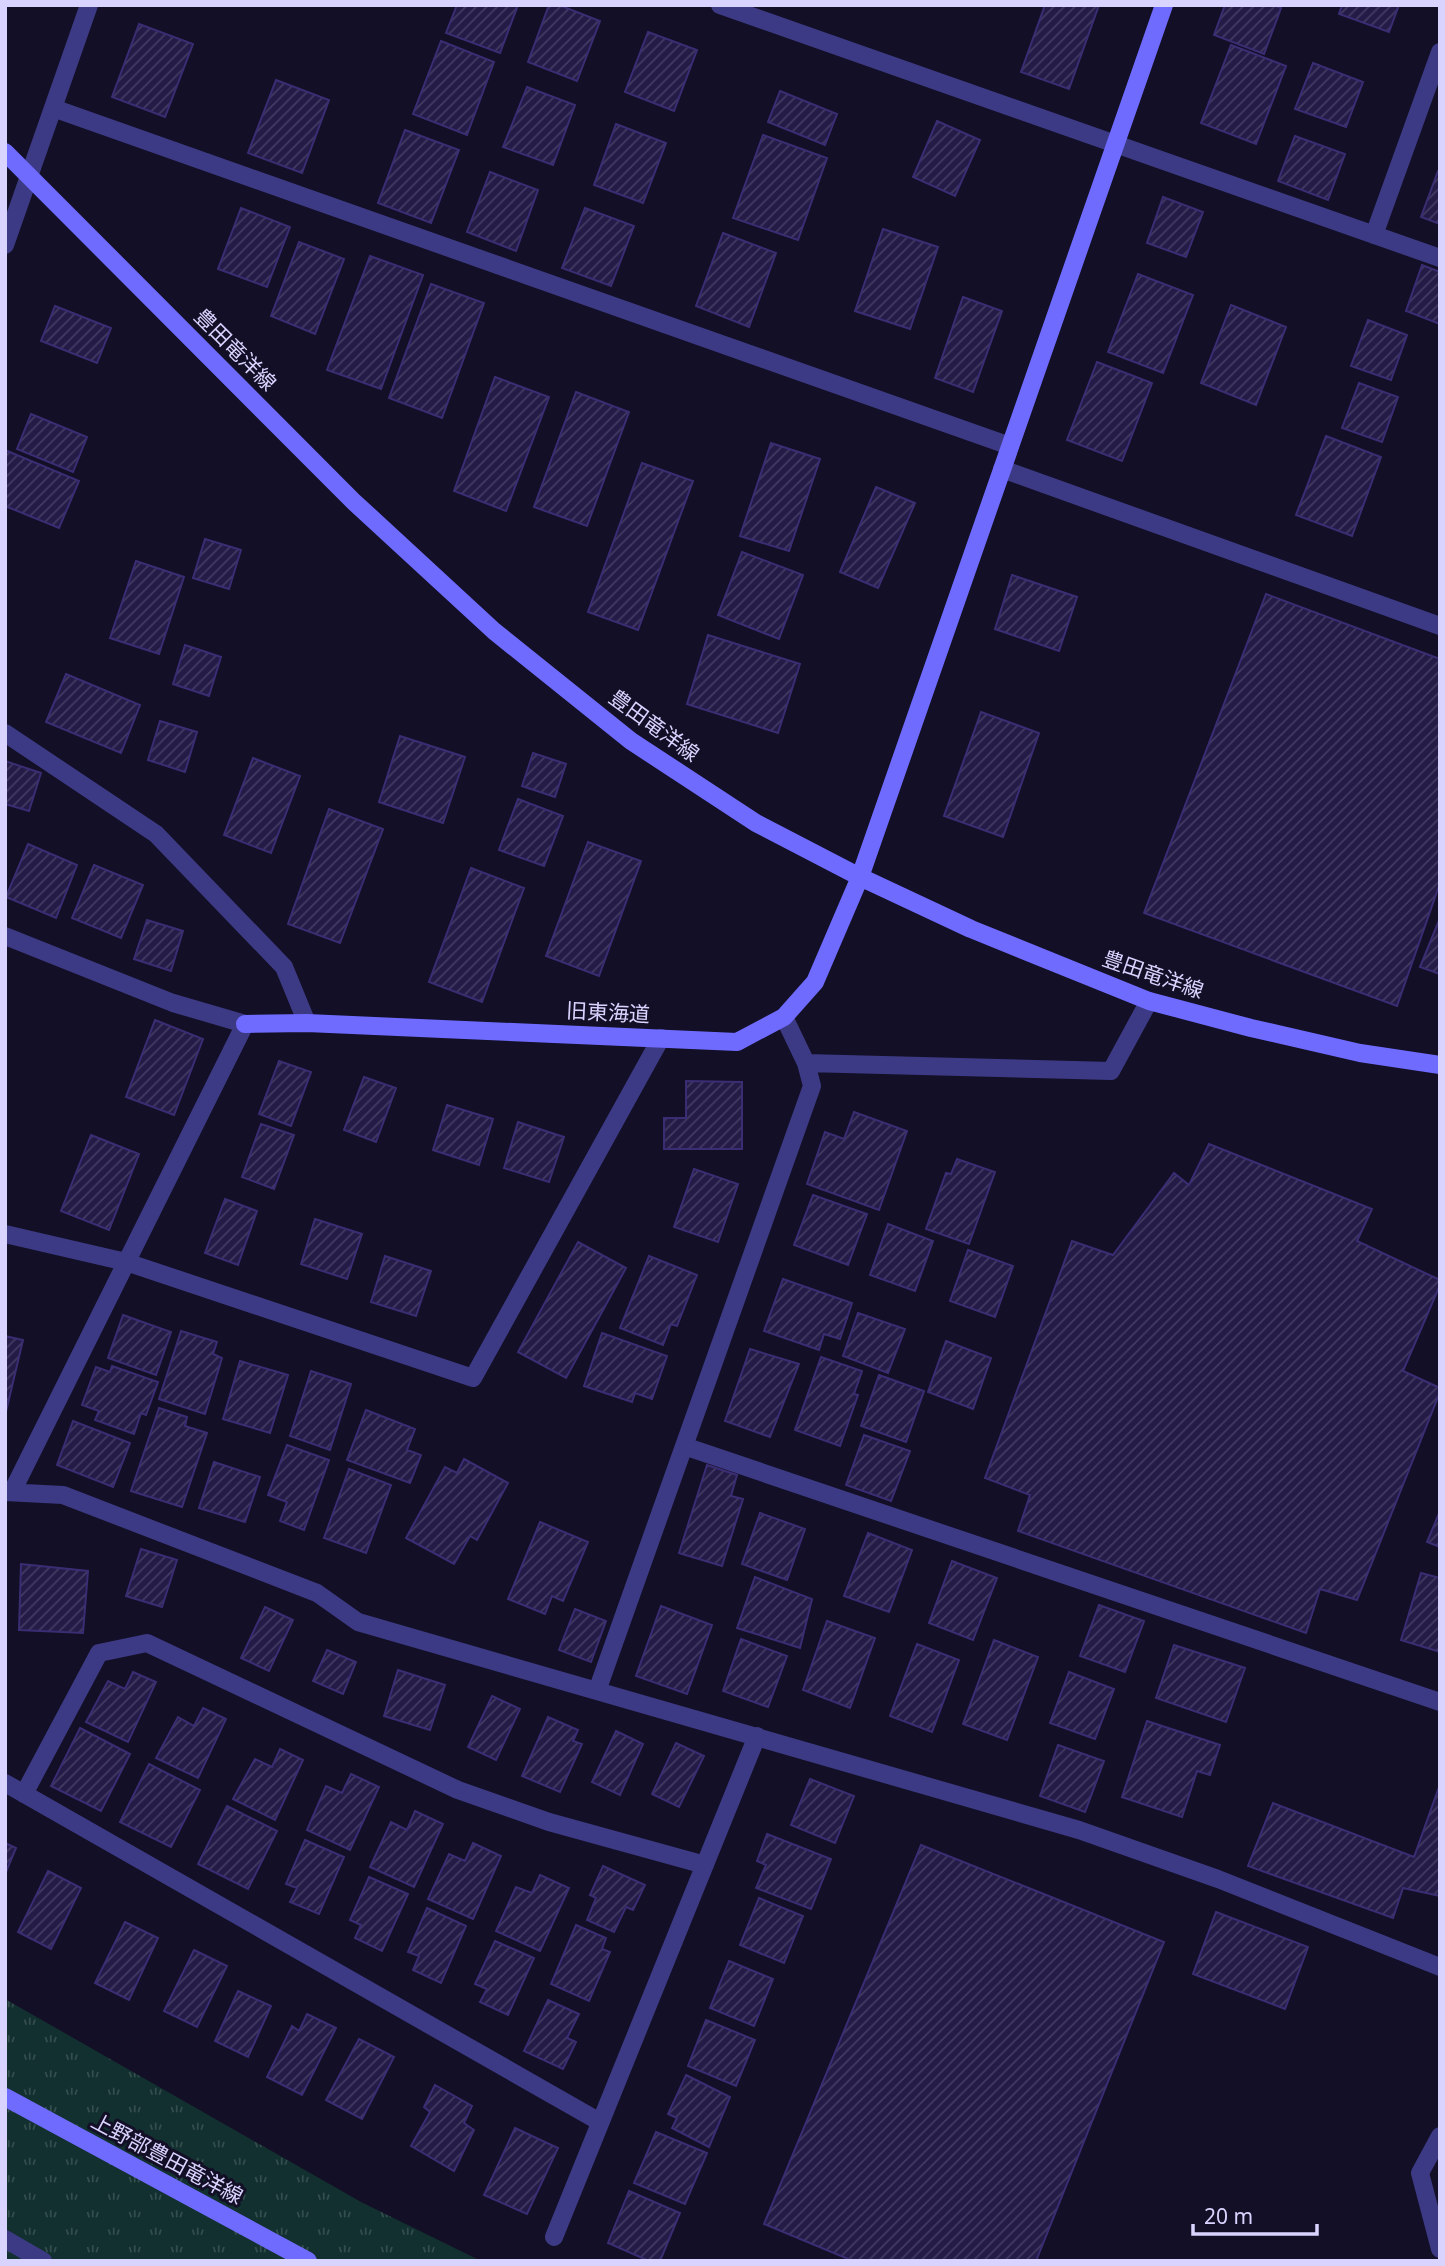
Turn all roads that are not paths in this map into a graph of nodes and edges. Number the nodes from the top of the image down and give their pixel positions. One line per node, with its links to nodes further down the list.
1 (89, 5): 5 (street)
2 (720, 5): 6 (street)
3 (1164, 5): 6 (main road)
4 (1440, 52): 9 (street)
5 (52, 108): 8 (street); 12 (street)
6 (1115, 144): 9 (street); 12 (main road)
7 (5, 152): 8 (main road, 豊田竜洋線)
8 (29, 174): 10 (street); 16 (main road, 豊田竜洋線)
9 (1374, 235): 11 (street)
10 (5, 245)
11 (1440, 258)
12 (1010, 446): 13 (main road)
13 (1002, 469): 14 (street); 16 (main road)
14 (1440, 626)
15 (5, 733): 20 (street)
16 (860, 877): 18 (main road, 豊田竜洋線); 19 (main road)
17 (5, 936): 21 (street, 旧東海道)
18 (1149, 1002): 23 (street); 24 (main road, 豊田竜洋線)
19 (785, 1017): 22 (main road, 旧東海道); 23 (street)
20 (307, 1023): 21 (main road, 旧東海道); 22 (main road, 旧東海道)
21 (245, 1024): 26 (street)
22 (661, 1038): 26 (street)
23 (806, 1063): 27 (street)
24 (1440, 1065)
25 (5, 1234): 26 (street)
26 (126, 1262): 28 (street)
27 (684, 1446): 29 (street); 30 (street)
28 (8, 1492): 29 (street)
29 (597, 1691): 31 (street)
30 (1440, 1702)
31 (757, 1736): 34 (street); 35 (street)
32 (5, 1783): 33 (street)
33 (24, 1794): 34 (street); 37 (street)
34 (705, 1865): 37 (street)
35 (1440, 1967)
36 (5, 2097): 43 (main road, 上野部豊田竜洋線)
37 (600, 2122): 39 (street)
38 (1440, 2136): 41 (street)
39 (554, 2236)
40 (5, 2239): 42 (street)
41 (1440, 2249)
42 (43, 2261)
43 (308, 2261)

